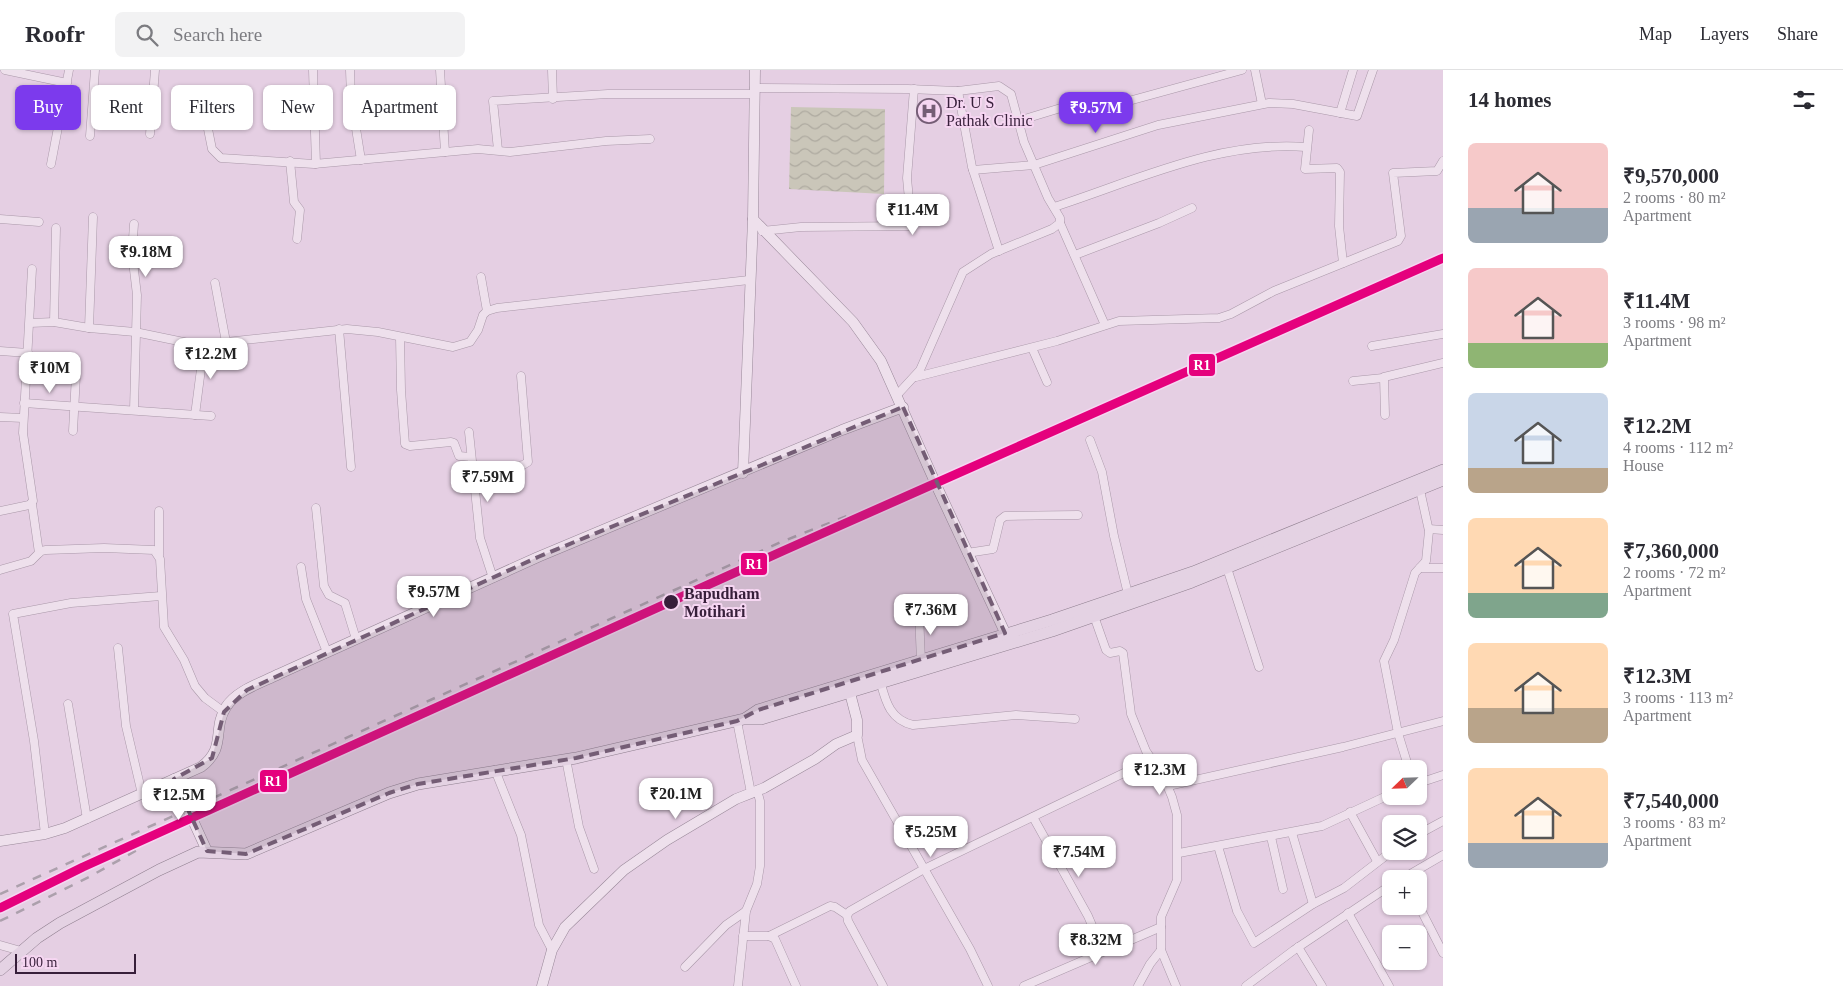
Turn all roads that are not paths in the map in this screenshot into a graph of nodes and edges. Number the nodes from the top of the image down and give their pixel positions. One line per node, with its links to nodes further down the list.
1 (5, 70): 14 (street)
2 (69, 70): 14 (street)
3 (95, 70): 25 (street)
4 (155, 70): 24 (street)
5 (313, 70): 34 (street)
6 (350, 70): 30 (street)
7 (440, 70): 29 (street)
8 (552, 70): 18 (street)
9 (755, 70): 16 (street)
10 (1242, 70): 21 (street)
11 (1254, 70): 19 (street)
12 (1353, 70): 20 (street)
13 (1373, 70): 20 (street)
14 (67, 83): 33 (street)
15 (914, 89): 16 (street); 17 (street); 46 (street)
16 (754, 91): 18 (street); 41 (street)
17 (958, 91): 21 (street); 36 (street)
18 (553, 99): 28 (street)
19 (1262, 104): 20 (street); 35 (street)
20 (1340, 113)
21 (1018, 121): 35 (street)
22 (208, 130): 31 (street)
23 (1309, 130): 27 (street)
24 (150, 134)
25 (90, 136)
26 (650, 140): 28 (street)
27 (1306, 147): 37 (street); 50 (street)
28 (498, 150): 29 (street)
29 (445, 152): 30 (street)
30 (361, 160): 34 (street)
31 (290, 161): 34 (street); 47 (street)
32 (1443, 161): 50 (street)
33 (51, 164)
34 (316, 164)
35 (1034, 165): 36 (street); 37 (street)
36 (973, 170): 48 (street)
37 (1054, 207): 43 (street)
38 (1192, 208): 49 (street)
39 (93, 217): 59 (street)
40 (0, 219): 42 (street)
41 (753, 219): 46 (street); 53 (street)
42 (39, 222)
43 (1060, 223): 48 (street); 49 (street)
44 (134, 224): 61 (street)
45 (56, 228): 56 (street)
46 (762, 231): 77 (street)
47 (297, 238)
48 (999, 251): 73 (street)
49 (1075, 255): 58 (street)
50 (1343, 263): 58 (street)
51 (32, 269): 57 (street)
52 (481, 277): 55 (street)
53 (749, 280): 55 (street); 93 (street)
54 (215, 283): 64 (street)
55 (487, 311): 63 (street)
56 (54, 322): 57 (street); 59 (street)
57 (30, 323): 69 (street)
58 (1105, 325): 67 (street)
59 (90, 328): 61 (street)
60 (339, 330): 63 (street); 64 (street); 91 (street)
61 (135, 332): 65 (street); 81 (street)
62 (1443, 334): 66 (street)
63 (400, 337): 90 (street)
64 (226, 342): 65 (street)
65 (198, 345): 82 (street)
66 (1372, 346)
67 (1032, 348): 73 (street); 76 (street)
68 (0, 351): 69 (street)
69 (28, 353): 78 (street)
70 (1443, 363): 74 (street)
71 (76, 375): 79 (street)
72 (521, 376): 94 (street)
73 (916, 377): 77 (street)
74 (1383, 378): 75 (street); 83 (street)
75 (1353, 381)
76 (1047, 382)
77 (897, 395): 80 (street)
78 (24, 403): 79 (street); 86 (street)
79 (73, 407): 81 (street); 87 (street)
80 (903, 407): 93 (street); 105 (street)
81 (134, 410): 82 (street)
82 (195, 415): 84 (street)
83 (1385, 415)
84 (210, 416)
85 (0, 417): 86 (street)
86 (23, 418): 97 (street)
87 (73, 431)
88 (469, 432): 90 (street)
89 (1090, 440): 113 (street)
90 (471, 457): 94 (street)
91 (351, 467)
92 (1443, 470): 113 (main road)
93 (743, 473): 112 (street)
94 (473, 474): 112 (street)
95 (1443, 480): 96 (main road)
96 (1420, 490): 102 (street); 108 (main road)
97 (32, 504): 99 (street); 104 (street)
98 (316, 508): 118 (street)
99 (0, 511)
100 (159, 511): 106 (street)
101 (1078, 515): 105 (street)
102 (1428, 529): 103 (street); 109 (street)
103 (1443, 530)
104 (39, 553): 106 (street); 111 (street)
105 (967, 553): 117 (street)
106 (159, 555): 114 (street)
107 (301, 567): 121 (street)
108 (1227, 568): 116 (main road); 123 (street)
109 (1420, 568): 110 (street); 131 (street)
110 (1443, 568)
111 (0, 570)
112 (492, 578): 118 (street)
113 (1128, 594): 117 (main road)
114 (161, 596): 127 (street); 150 (street)
115 (919, 613): 122 (street)
116 (1094, 616): 119 (main road); 134 (street)
117 (1005, 633): 119 (street); 122 (main road)
118 (356, 639): 121 (street)
119 (1011, 644): 124 (main road)
120 (118, 648): 142 (street)
121 (326, 652): 127 (street)
122 (922, 661): 128 (main road)
123 (1259, 667)
124 (880, 684): 125 (main road); 129 (street)
125 (850, 693): 128 (main road); 132 (street)
126 (68, 704): 146 (street)
127 (224, 712): 138 (street)
128 (740, 720): 133 (main road); 141 (street)
129 (1075, 720)
130 (1443, 722): 131 (street)
131 (1398, 733): 135 (street); 140 (street)
132 (857, 735): 141 (street); 161 (street)
133 (566, 759): 136 (main road); 160 (street)
134 (1151, 760): 140 (street); 145 (street)
135 (1406, 760)
136 (495, 770): 154 (main road); 175 (street)
137 (1443, 775): 139 (street)
138 (174, 779): 142 (street); 154 (street)
139 (1428, 780)
140 (1168, 786): 155 (street)
141 (754, 792): 166 (street); 175 (street)
142 (142, 794): 146 (street)
143 (1382, 798): 144 (street)
144 (1350, 812): 149 (street); 158 (street)
145 (1032, 817): 161 (street); 178 (street)
146 (88, 819): 150 (street)
147 (1443, 821): 148 (street)
148 (1427, 830)
149 (1292, 832): 151 (street); 165 (street)
150 (45, 834): 152 (street)
151 (1270, 837): 153 (street); 163 (street)
152 (0, 840)
153 (1218, 846): 155 (street); 165 (street)
154 (207, 851): 177 (main road)
155 (1178, 853): 170 (street)
156 (1441, 856): 159 (street); 162 (street)
157 (1382, 858): 158 (street)
158 (1377, 861): 165 (street)
159 (1443, 866)
160 (594, 869)
161 (924, 869): 168 (street); 186 (street)
162 (1417, 870)
163 (1283, 889)
164 (1382, 891): 167 (street)
165 (1313, 904)
166 (746, 911): 171 (street); 180 (street)
167 (1348, 913): 174 (street); 192 (street)
168 (847, 915): 172 (street); 185 (street)
169 (1424, 915): 179 (street)
170 (1161, 927): 176 (street); 178 (street)
171 (743, 936): 172 (street); 183 (street)
172 (770, 936): 184 (street)
173 (0, 945): 177 (street)
174 (1298, 947): 190 (street); 191 (street)
175 (552, 950): 182 (street)
176 (1161, 950): 188 (street); 189 (street)
177 (20, 951): 181 (main road)
178 (1103, 951): 187 (street)
179 (1443, 953)
180 (685, 967)
181 (0, 970)
182 (542, 986)
183 (738, 986)
184 (796, 986)
185 (883, 986)
186 (988, 986)
187 (1024, 986)
188 (1138, 986)
189 (1176, 986)
190 (1246, 986)
191 (1322, 986)
192 (1390, 986)

